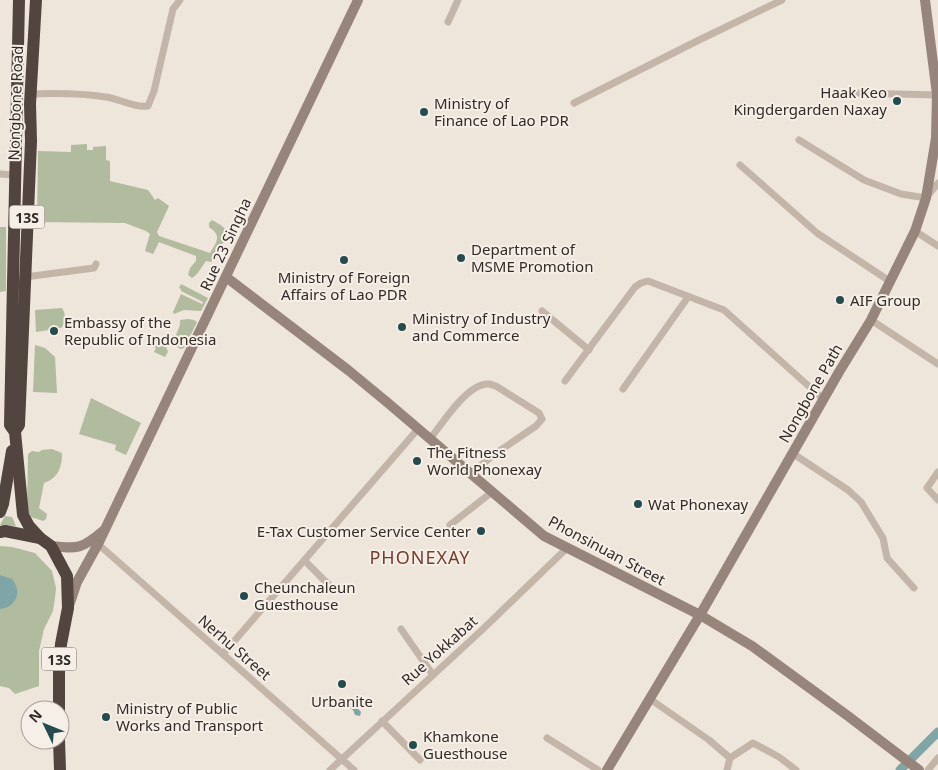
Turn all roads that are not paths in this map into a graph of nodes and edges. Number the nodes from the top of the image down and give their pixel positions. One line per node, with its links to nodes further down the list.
1 (19, 0): 16 (highway, Nongbone Road / 13S)
2 (36, 0): 10 (highway, Nongbone Road / 13S)
3 (180, 0): 10 (street)
4 (358, 0): 24 (street, Rue 23 Singha)
5 (458, 0): 8 (street)
6 (782, 0): 12 (street)
7 (925, 0): 11 (street, Nongbone Path)
8 (448, 22)
9 (857, 93): 11 (street)
10 (31, 94): 23 (highway, Nongbone Road / 13S)
11 (938, 94): 19 (street, Nongbone Path)
12 (574, 103)
13 (799, 140): 19 (street)
14 (740, 165): 25 (street)
15 (0, 174): 16 (street)
16 (14, 175): 30 (highway, Nongbone Road / 13S)
17 (938, 183): 18 (street)
18 (936, 192): 19 (street)
19 (926, 198): 20 (street, Nongbone Path)
20 (915, 231): 21 (street); 25 (street, Nongbone Path)
21 (938, 246)
22 (96, 264): 23 (street)
23 (25, 277): 30 (highway, Nongbone Road / 13S)
24 (226, 277): 35 (street, Phonsinuan Street); 45 (street, Rue 23 Singha)
25 (891, 282): 28 (street, Nongbone Path)
26 (688, 297): 29 (street); 33 (street); 34 (street)
27 (542, 312): 29 (street)
28 (871, 320): 31 (street); 34 (street, Nongbone Path)
29 (589, 350): 32 (street)
30 (16, 358): 36 (highway, Nongbone Road / 13S)
31 (938, 364)
32 (564, 381)
33 (624, 389)
34 (823, 399): 38 (street, Nongbone Path)
35 (418, 428): 37 (street, Phonsinuan Street); 51 (street)
36 (15, 432): 43 (highway, 13S); 47 (highway, 13S)
37 (430, 439): 40 (street, Phonsinuan Street); 40 (street)
38 (792, 452): 53 (street); 55 (street, Nongbone Path)
39 (938, 472): 42 (street)
40 (471, 474): 41 (street, Phonsinuan Street)
41 (492, 492): 44 (street); 50 (street, Phonsinuan Street)
42 (938, 500)
43 (0, 512)
44 (450, 525)
45 (106, 529): 48 (street, Rue 23 Singha); 49 (street)
46 (0, 532): 47 (highway, 13S)
47 (40, 538): 49 (highway, 13S)
48 (98, 544): 54 (street, Rue 23 Singha); 57 (street, Nerhu Street)
49 (51, 546): 54 (highway, 13S)
50 (566, 548): 55 (street, Phonsinuan Street); 58 (street, Rue Yokkabat)
51 (305, 561): 52 (street); 57 (street)
52 (332, 588)
53 (914, 588)
54 (68, 608): 60 (highway, 13S)
55 (700, 615): 59 (street, Nongbone Path); 75 (street, Phonsinuan Street)
56 (401, 629): 58 (street)
57 (223, 654): 66 (street, Nerhu Street)
58 (433, 675): 61 (street, Rue Yokkabat)
59 (650, 699): 64 (street); 72 (street, Nongbone Path)
60 (59, 700)
61 (382, 721): 66 (street, Rue Yokkabat); 67 (street)
62 (547, 738): 71 (street)
63 (59, 750): 68 (highway)
64 (730, 758): 73 (street); 74 (street)
65 (938, 758): 76 (street)
66 (340, 759): 69 (street, Rue Yokkabat); 70 (street, Nerhu Street)
67 (420, 760)
68 (60, 770)
69 (330, 770)
70 (354, 770)
71 (598, 770)
72 (607, 770)
73 (727, 770)
74 (796, 770)
75 (919, 770)
76 (928, 770)

